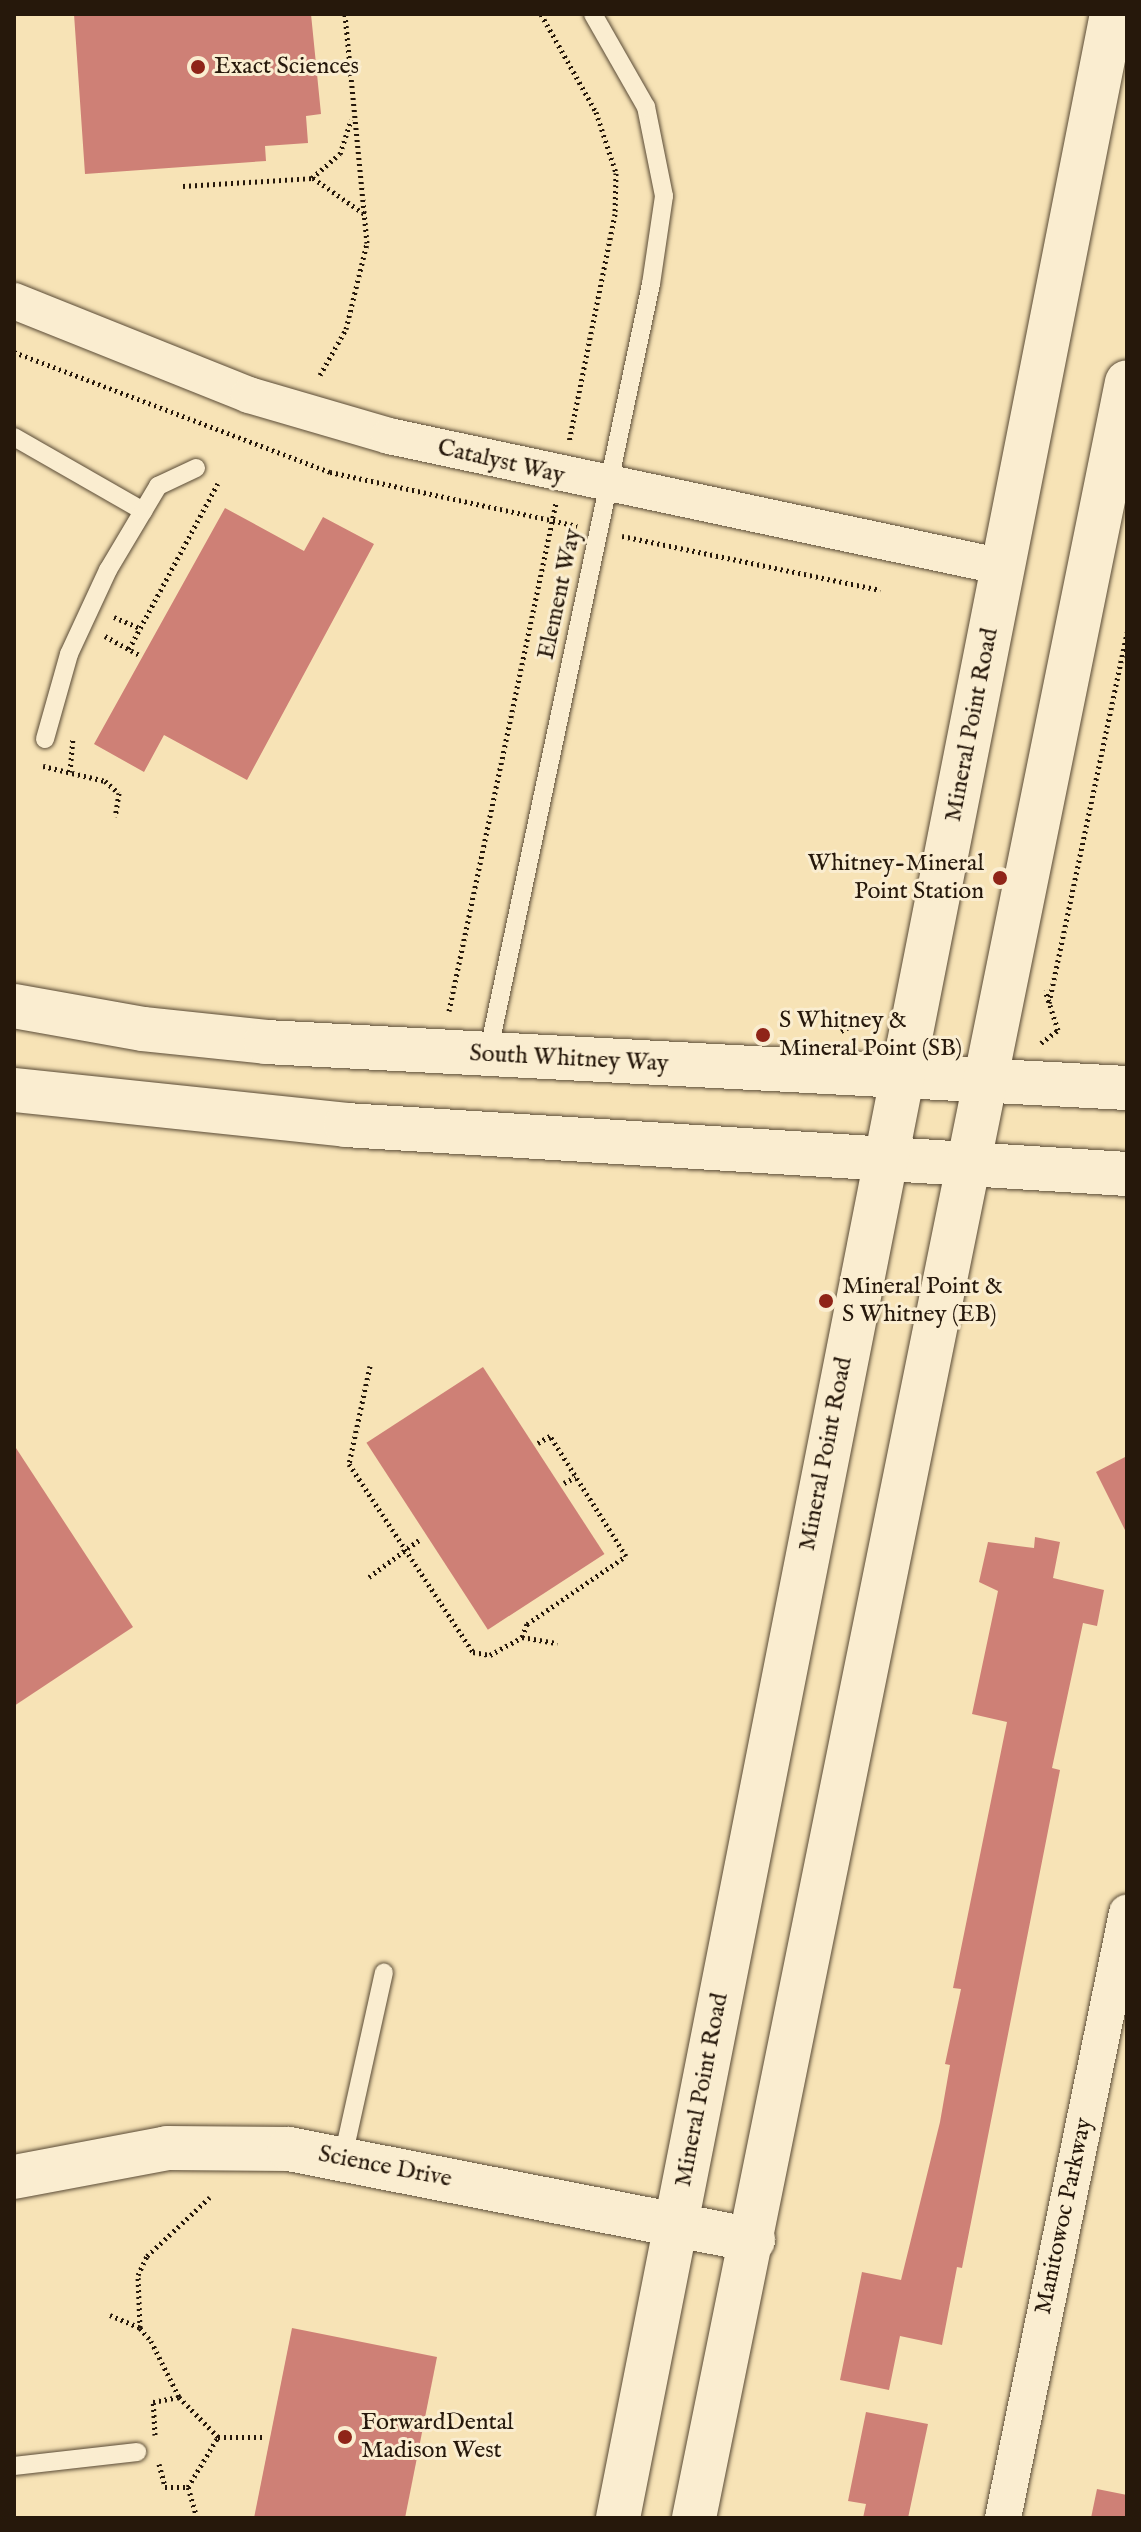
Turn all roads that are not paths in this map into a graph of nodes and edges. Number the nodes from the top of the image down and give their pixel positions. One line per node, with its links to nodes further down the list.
1 (593, 14): 7 (lane, Element Way)
2 (1112, 14): 9 (main road, Mineral Point Road)
3 (14, 301): 7 (street, Catalyst Way)
4 (1127, 382): 14 (main road)
5 (14, 437): 8 (lane)
6 (196, 468): 8 (lane)
7 (607, 485): 9 (street, Catalyst Way); 12 (lane, Element Way)
8 (143, 511): 10 (lane)
9 (1003, 567): 13 (main road, Mineral Point Road)
10 (45, 739)
11 (14, 1006): 12 (main road, South Whitney Way)
12 (488, 1054): 13 (main road, South Whitney Way)
13 (901, 1076): 14 (main road, South Whitney Way); 17 (main road, Mineral Point Road)
14 (985, 1081): 15 (main road, South Whitney Way); 18 (main road)
15 (1127, 1088)
16 (14, 1090): 17 (main road)
17 (884, 1160): 18 (main road); 24 (main road, Mineral Point Road)
18 (967, 1166): 19 (main road); 25 (main road)
19 (1127, 1174)
20 (1127, 1913): 30 (street, Manitowoc Parkway)
21 (384, 1972): 22 (lane)
22 (343, 2157): 23 (main road, Science Drive); 24 (main road, Science Drive)
23 (14, 2177)
24 (675, 2224): 25 (main road, Science Drive); 28 (main road, Mineral Point Road)
25 (753, 2240): 29 (main road)
26 (137, 2452): 27 (lane)
27 (14, 2466)
28 (618, 2518)
29 (694, 2518)
30 (1003, 2518)

